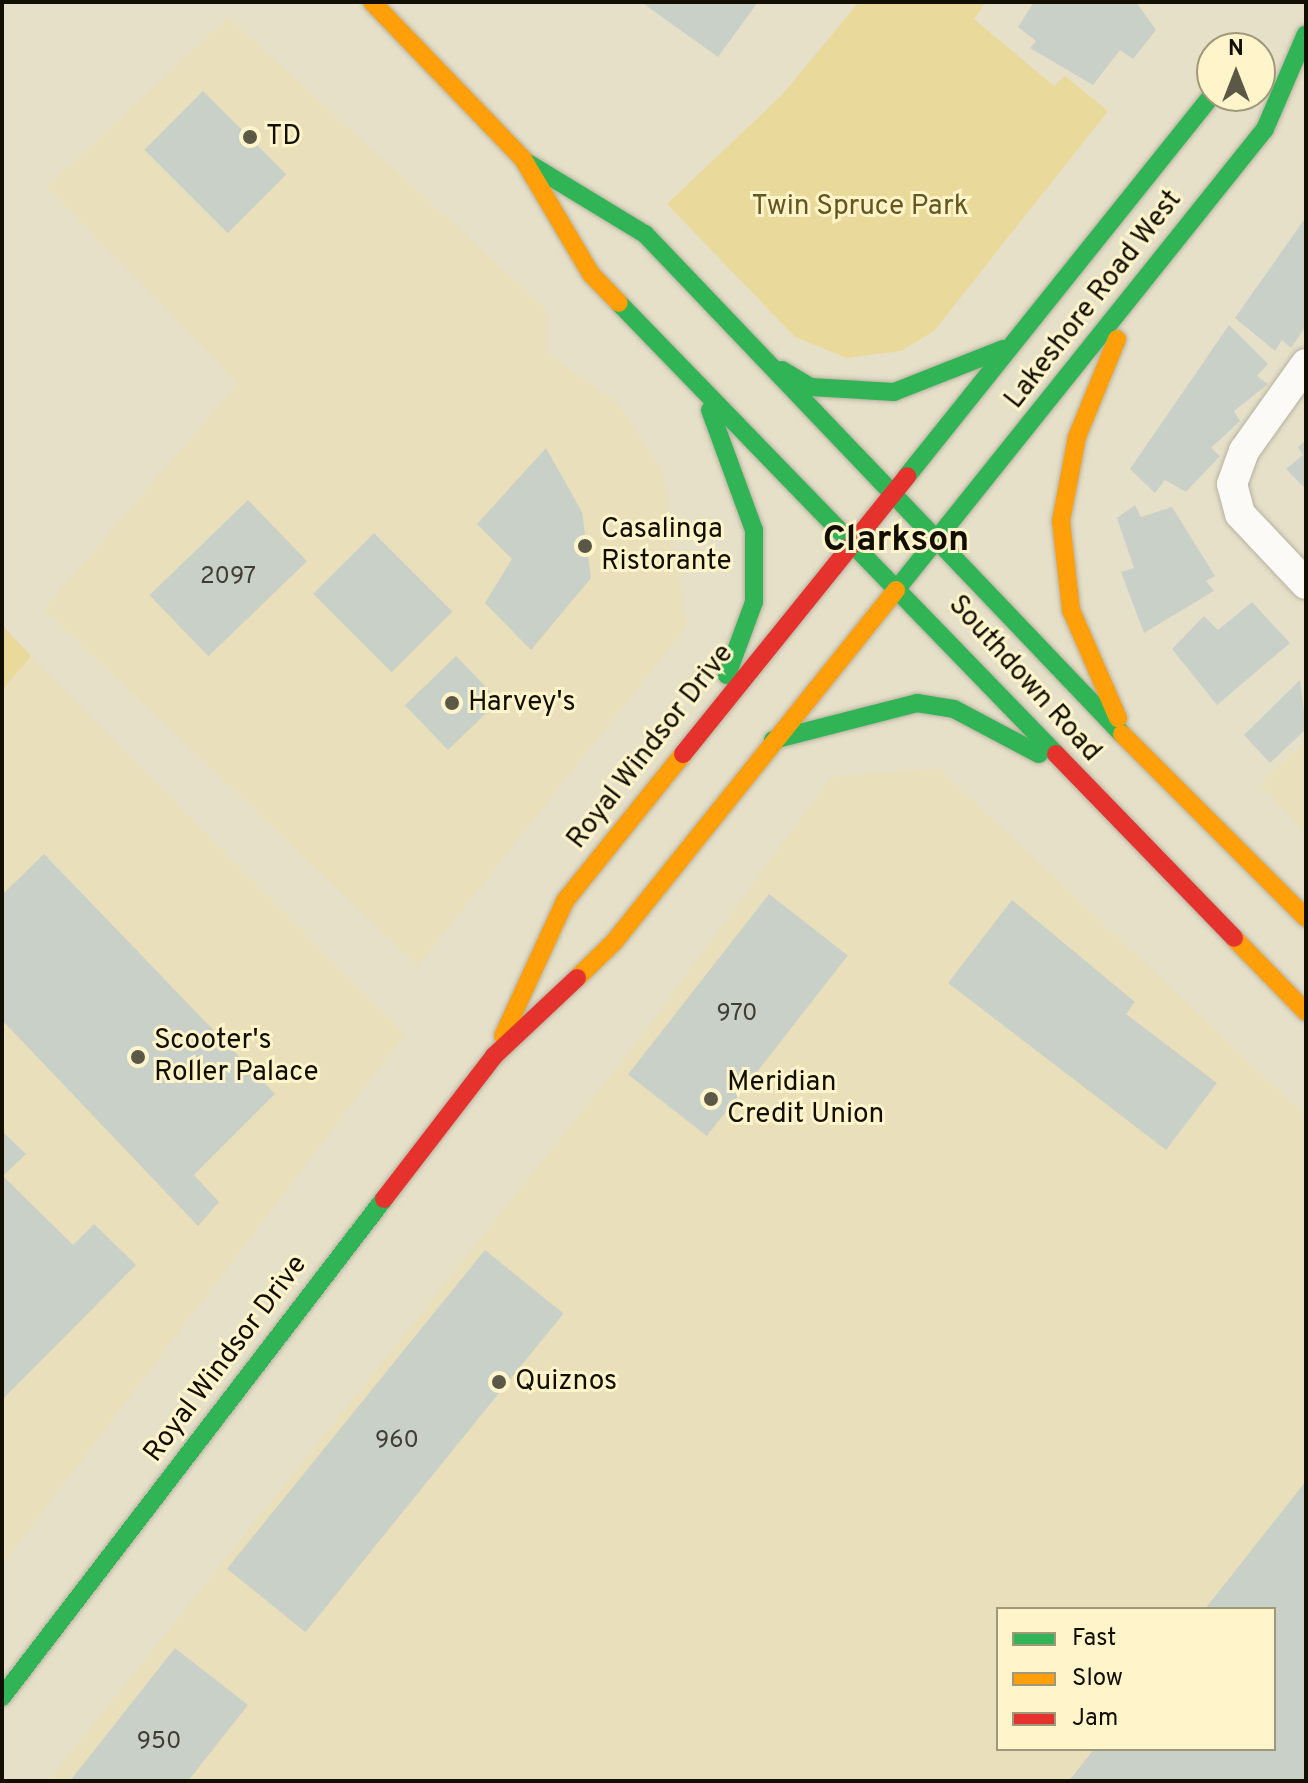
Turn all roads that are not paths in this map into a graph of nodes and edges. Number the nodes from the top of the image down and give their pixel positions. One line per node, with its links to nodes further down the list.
1 (372, 2): 5 (main road, Southdown Road)
2 (1306, 31): 3 (main road, Lakeshore Road West); 6 (main road, Lakeshore Road West)
3 (1276, 49)
4 (1198, 112): 7 (main road, Lakeshore Road West)
5 (523, 159): 8 (main road, Southdown Road); 10 (main road, Southdown Road)
6 (1138, 291): 13 (main road, Lakeshore Road West); 18 (main road)
7 (1012, 344): 8 (main road); 11 (main road, Lakeshore Road West)
8 (762, 358): 11 (main road, Southdown Road)
9 (1306, 364): 14 (street)
10 (701, 389): 12 (main road, Southdown Road); 16 (main road)
11 (891, 497): 12 (main road, Royal Windsor Drive); 13 (main road, Southdown Road)
12 (855, 541): 15 (main road, Southdown Road); 16 (main road, Royal Windsor Drive)
13 (935, 544): 15 (main road, Lakeshore Road West); 18 (main road, Southdown Road)
14 (1306, 584)
15 (902, 587): 17 (main road, Royal Windsor Drive); 19 (main road, Southdown Road)
16 (708, 714): 22 (main road, Royal Windsor Drive)
17 (773, 740): 19 (main road); 22 (main road, Royal Windsor Drive)
18 (1129, 742): 20 (main road, Southdown Road)
19 (1066, 768): 21 (main road, Southdown Road)
20 (1306, 918)
21 (1306, 1012)
22 (494, 1056): 23 (main road, Royal Windsor Drive)
23 (2, 1697)

